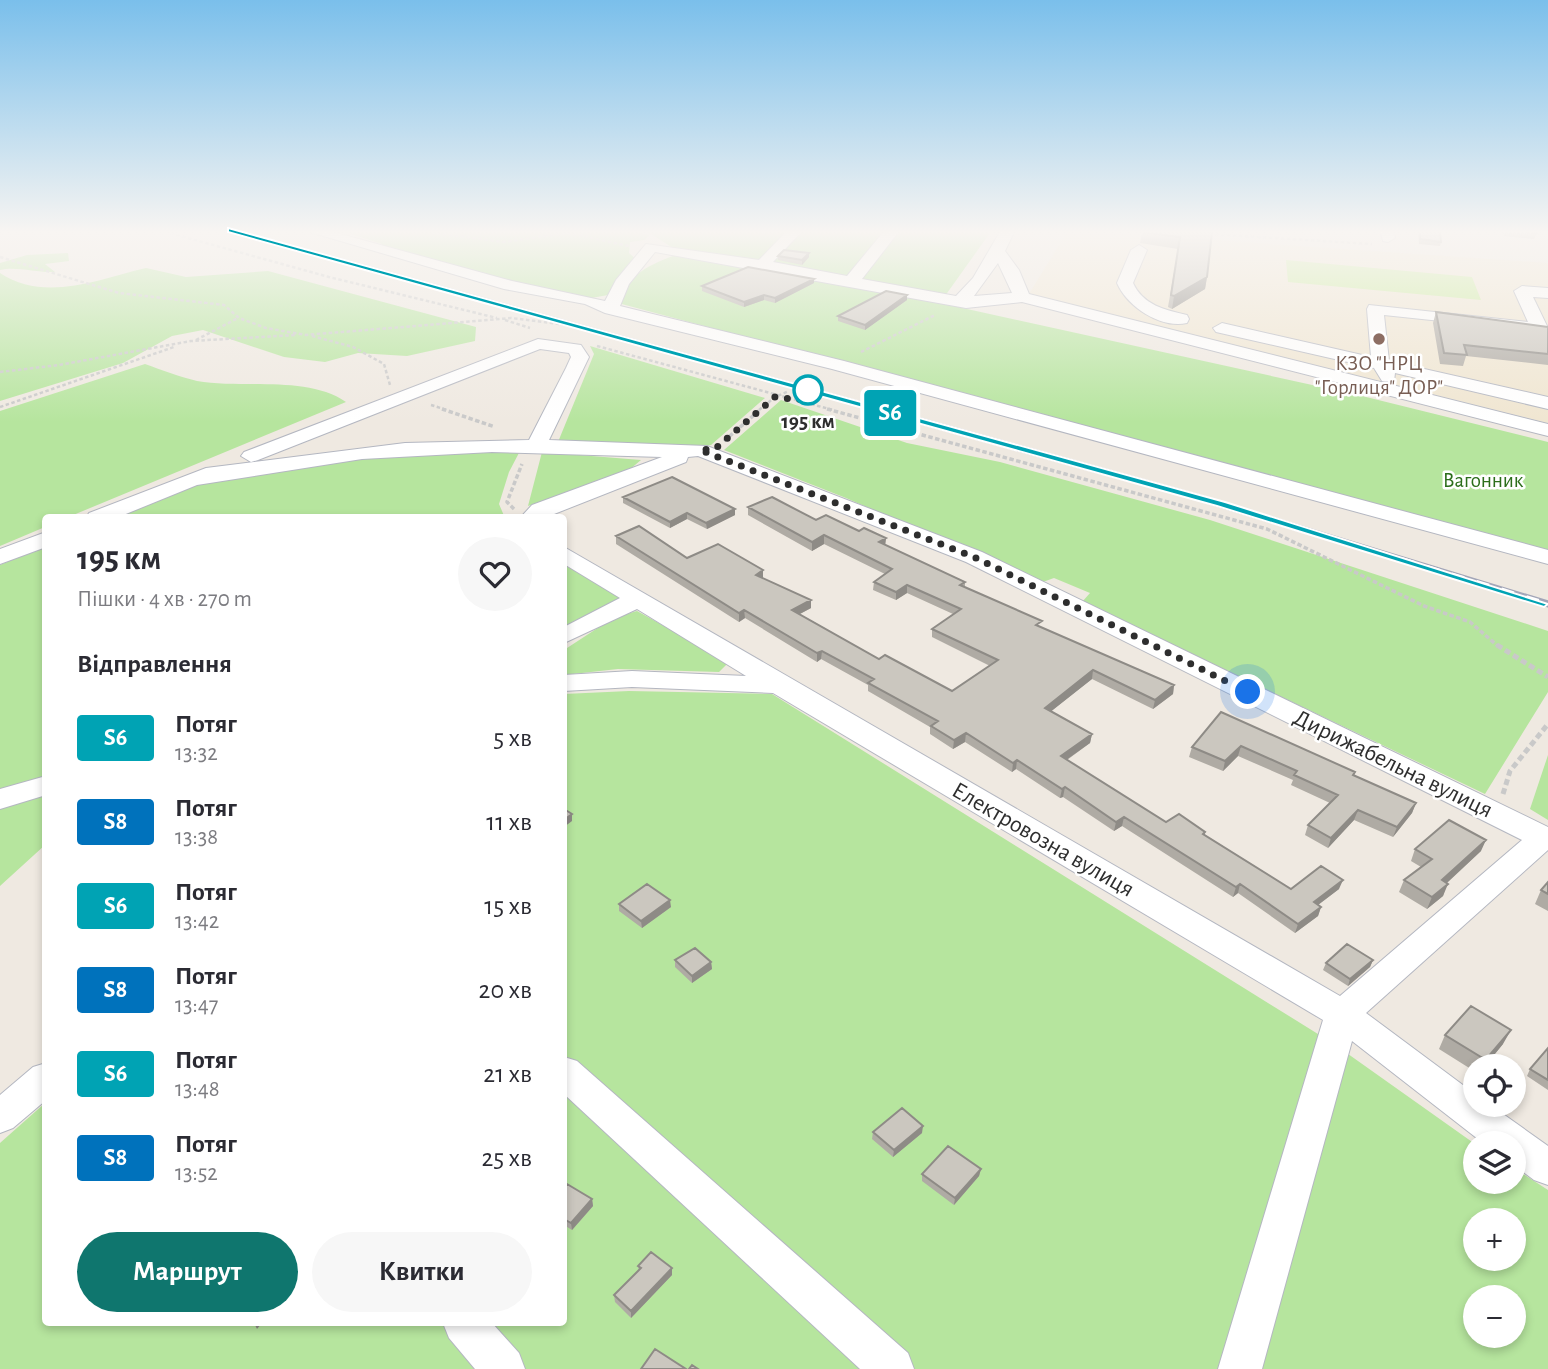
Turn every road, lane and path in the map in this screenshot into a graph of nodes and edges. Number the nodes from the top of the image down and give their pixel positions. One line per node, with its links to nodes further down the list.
1 (131, 294): 13 (path)
2 (398, 294): 14 (path)
3 (555, 294): 12 (street)
4 (615, 294): 12 (street)
5 (916, 294): 11 (street)
6 (967, 294): 11 (street)
7 (1021, 294): 10 (street)
8 (1129, 294): 20 (street)
9 (1524, 294): 20 (street)
10 (1022, 297): 11 (street); 26 (street)
11 (960, 302): 21 (path); 25 (street)
12 (611, 309): 15 (path); 21 (street)
13 (239, 318): 16 (path); 18 (path)
14 (500, 319): 15 (path); 16 (path); 17 (path)
15 (576, 327): 17 (path)
16 (306, 335): 18 (path); 24 (path)
17 (547, 340): 27 (street); 35 (street)
18 (191, 341): 22 (path); 31 (path)
19 (596, 346): 29 (path)
20 (1380, 363): 26 (street); 30 (street)
21 (838, 365): 44 (street)
22 (0, 372)
23 (1528, 379): 30 (street)
24 (391, 384): 27 (path); 32 (path)
25 (1335, 387): 26 (street); 34 (street)
26 (1391, 388): 33 (street)
27 (418, 391): 32 (street); 35 (path)
28 (789, 391): 29 (path)
29 (778, 395): 36 (path); 47 (path)
30 (1541, 402)
31 (0, 407)
32 (374, 408): 37 (street)
33 (1548, 430)
34 (1548, 437)
35 (536, 446): 36 (street); 37 (street); 39 (path)
36 (700, 450): 40 (street); 53 (street, Дирижабельна вулиця)
37 (191, 480): 38 (street)
38 (107, 514)
39 (518, 514)
40 (536, 514)
41 (42, 541): 43 (street)
42 (567, 556): 45 (street, Електровозна вулиця)
43 (0, 557)
44 (1548, 557)
45 (639, 598): 46 (street); 49 (street, Електровозна вулиця)
46 (567, 634)
47 (1548, 677)
48 (567, 682): 49 (street)
49 (779, 685): 55 (street, Електровозна вулиця)
50 (1548, 724): 53 (path)
51 (42, 786): 52 (street)
52 (0, 799)
53 (1496, 815): 54 (street, Дирижабельна вулиця)
54 (1546, 839): 55 (street)
55 (1342, 1014): 59 (street, Електровозна вулиця); 65 (street)
56 (567, 1075): 64 (street)
57 (42, 1081): 58 (street)
58 (0, 1117)
59 (1497, 1131)
60 (1526, 1152): 61 (street, Електровозна вулиця)
61 (1548, 1168)
62 (467, 1326): 63 (street)
63 (503, 1369)
64 (892, 1369)
65 (1240, 1369)

